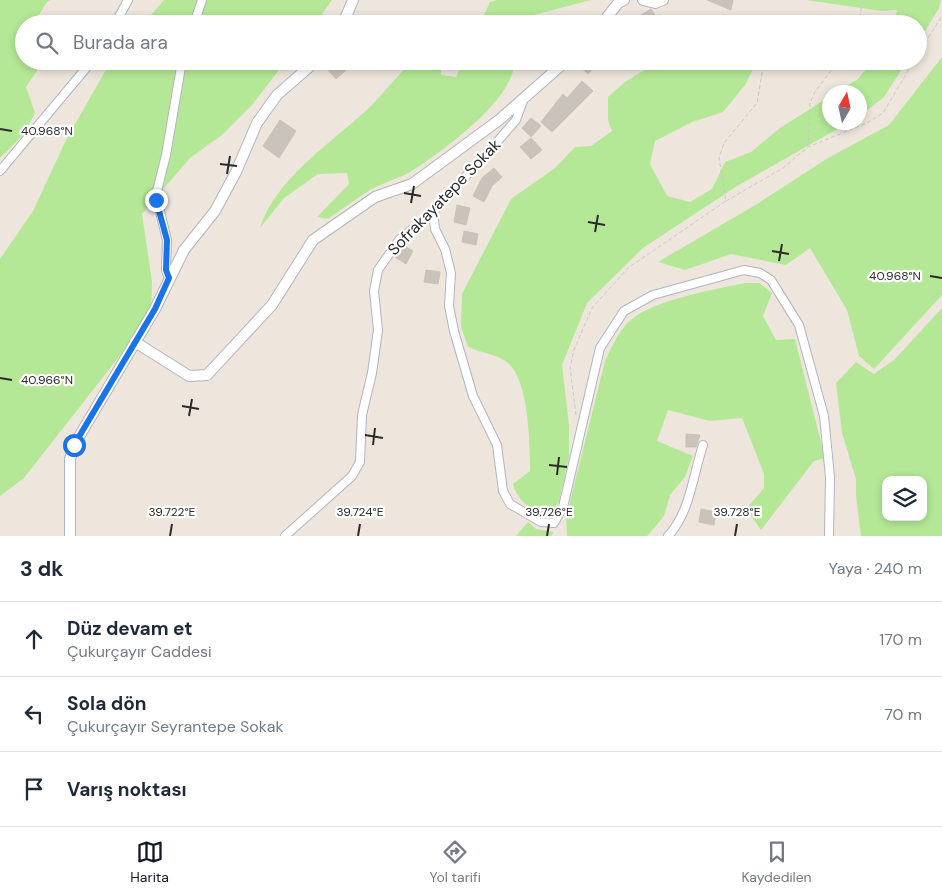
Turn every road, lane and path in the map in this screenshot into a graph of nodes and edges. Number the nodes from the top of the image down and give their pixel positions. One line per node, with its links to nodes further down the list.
1 (128, 0): 8 (street)
2 (202, 0): 9 (street)
3 (353, 0): 10 (street)
4 (624, 0): 11 (street)
5 (643, 0): 6 (street)
6 (663, 0)
7 (863, 0): 12 (path)
8 (120, 15)
9 (197, 15)
10 (346, 15)
11 (609, 15)
12 (860, 15)
13 (942, 16): 14 (path)
14 (927, 40)
15 (84, 70): 24 (street)
16 (180, 70): 27 (street)
17 (306, 70): 27 (street)
18 (556, 70): 22 (street)
19 (762, 70): 25 (path)
20 (831, 70): 23 (path)
21 (909, 70): 23 (path)
22 (524, 98): 26 (street, Sofrakayatepe Sokak); 28 (street)
23 (808, 147): 25 (path)
24 (0, 171)
25 (726, 201): 29 (path)
26 (433, 212): 32 (street, Sofrakayatepe Sokak); 34 (street)
27 (169, 278): 28 (street)
28 (135, 342): 31 (street)
29 (577, 420)
30 (703, 445): 33 (street)
31 (70, 536)
32 (285, 536)
33 (668, 536)
34 (829, 536)

